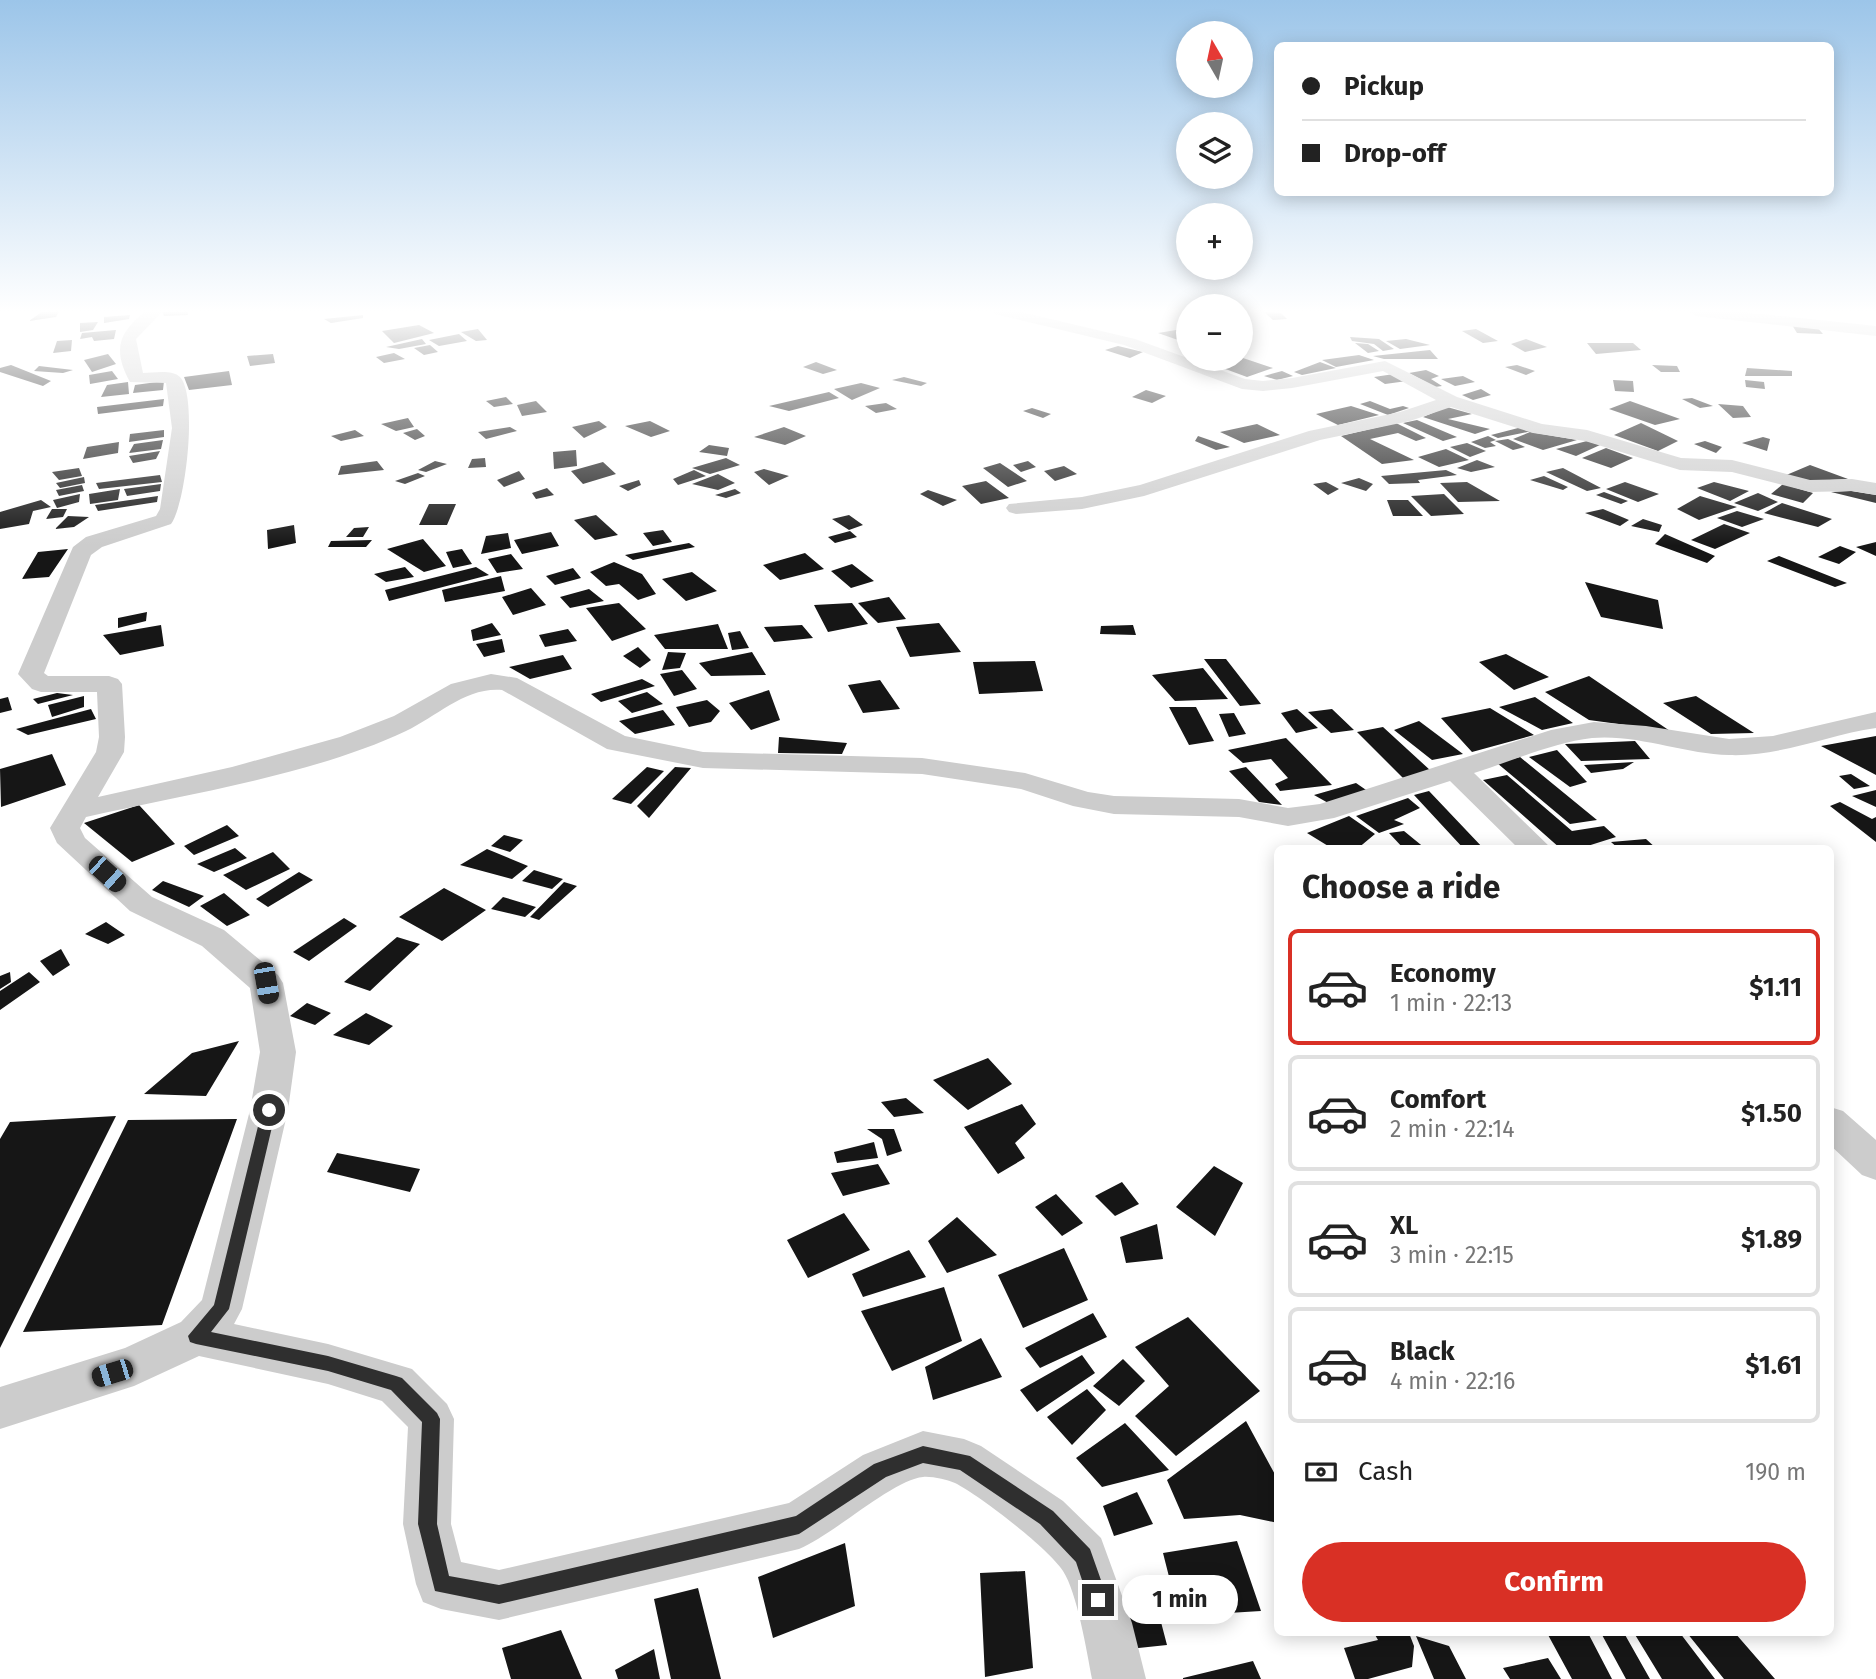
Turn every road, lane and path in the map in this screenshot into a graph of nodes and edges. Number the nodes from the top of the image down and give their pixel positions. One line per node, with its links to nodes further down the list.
1 (175, 389): 8 (street)
2 (1429, 389): 3 (street)
3 (1451, 401): 4 (street); 5 (street)
4 (1876, 489)
5 (1016, 508)
6 (1876, 720): 7 (street)
7 (1455, 770): 8 (street); 9 (street)
8 (74, 811): 12 (street)
9 (1532, 845)
10 (1834, 1125): 11 (street)
11 (1876, 1164)
12 (196, 1336): 13 (street); 14 (street)
13 (0, 1408)
14 (1119, 1679)

